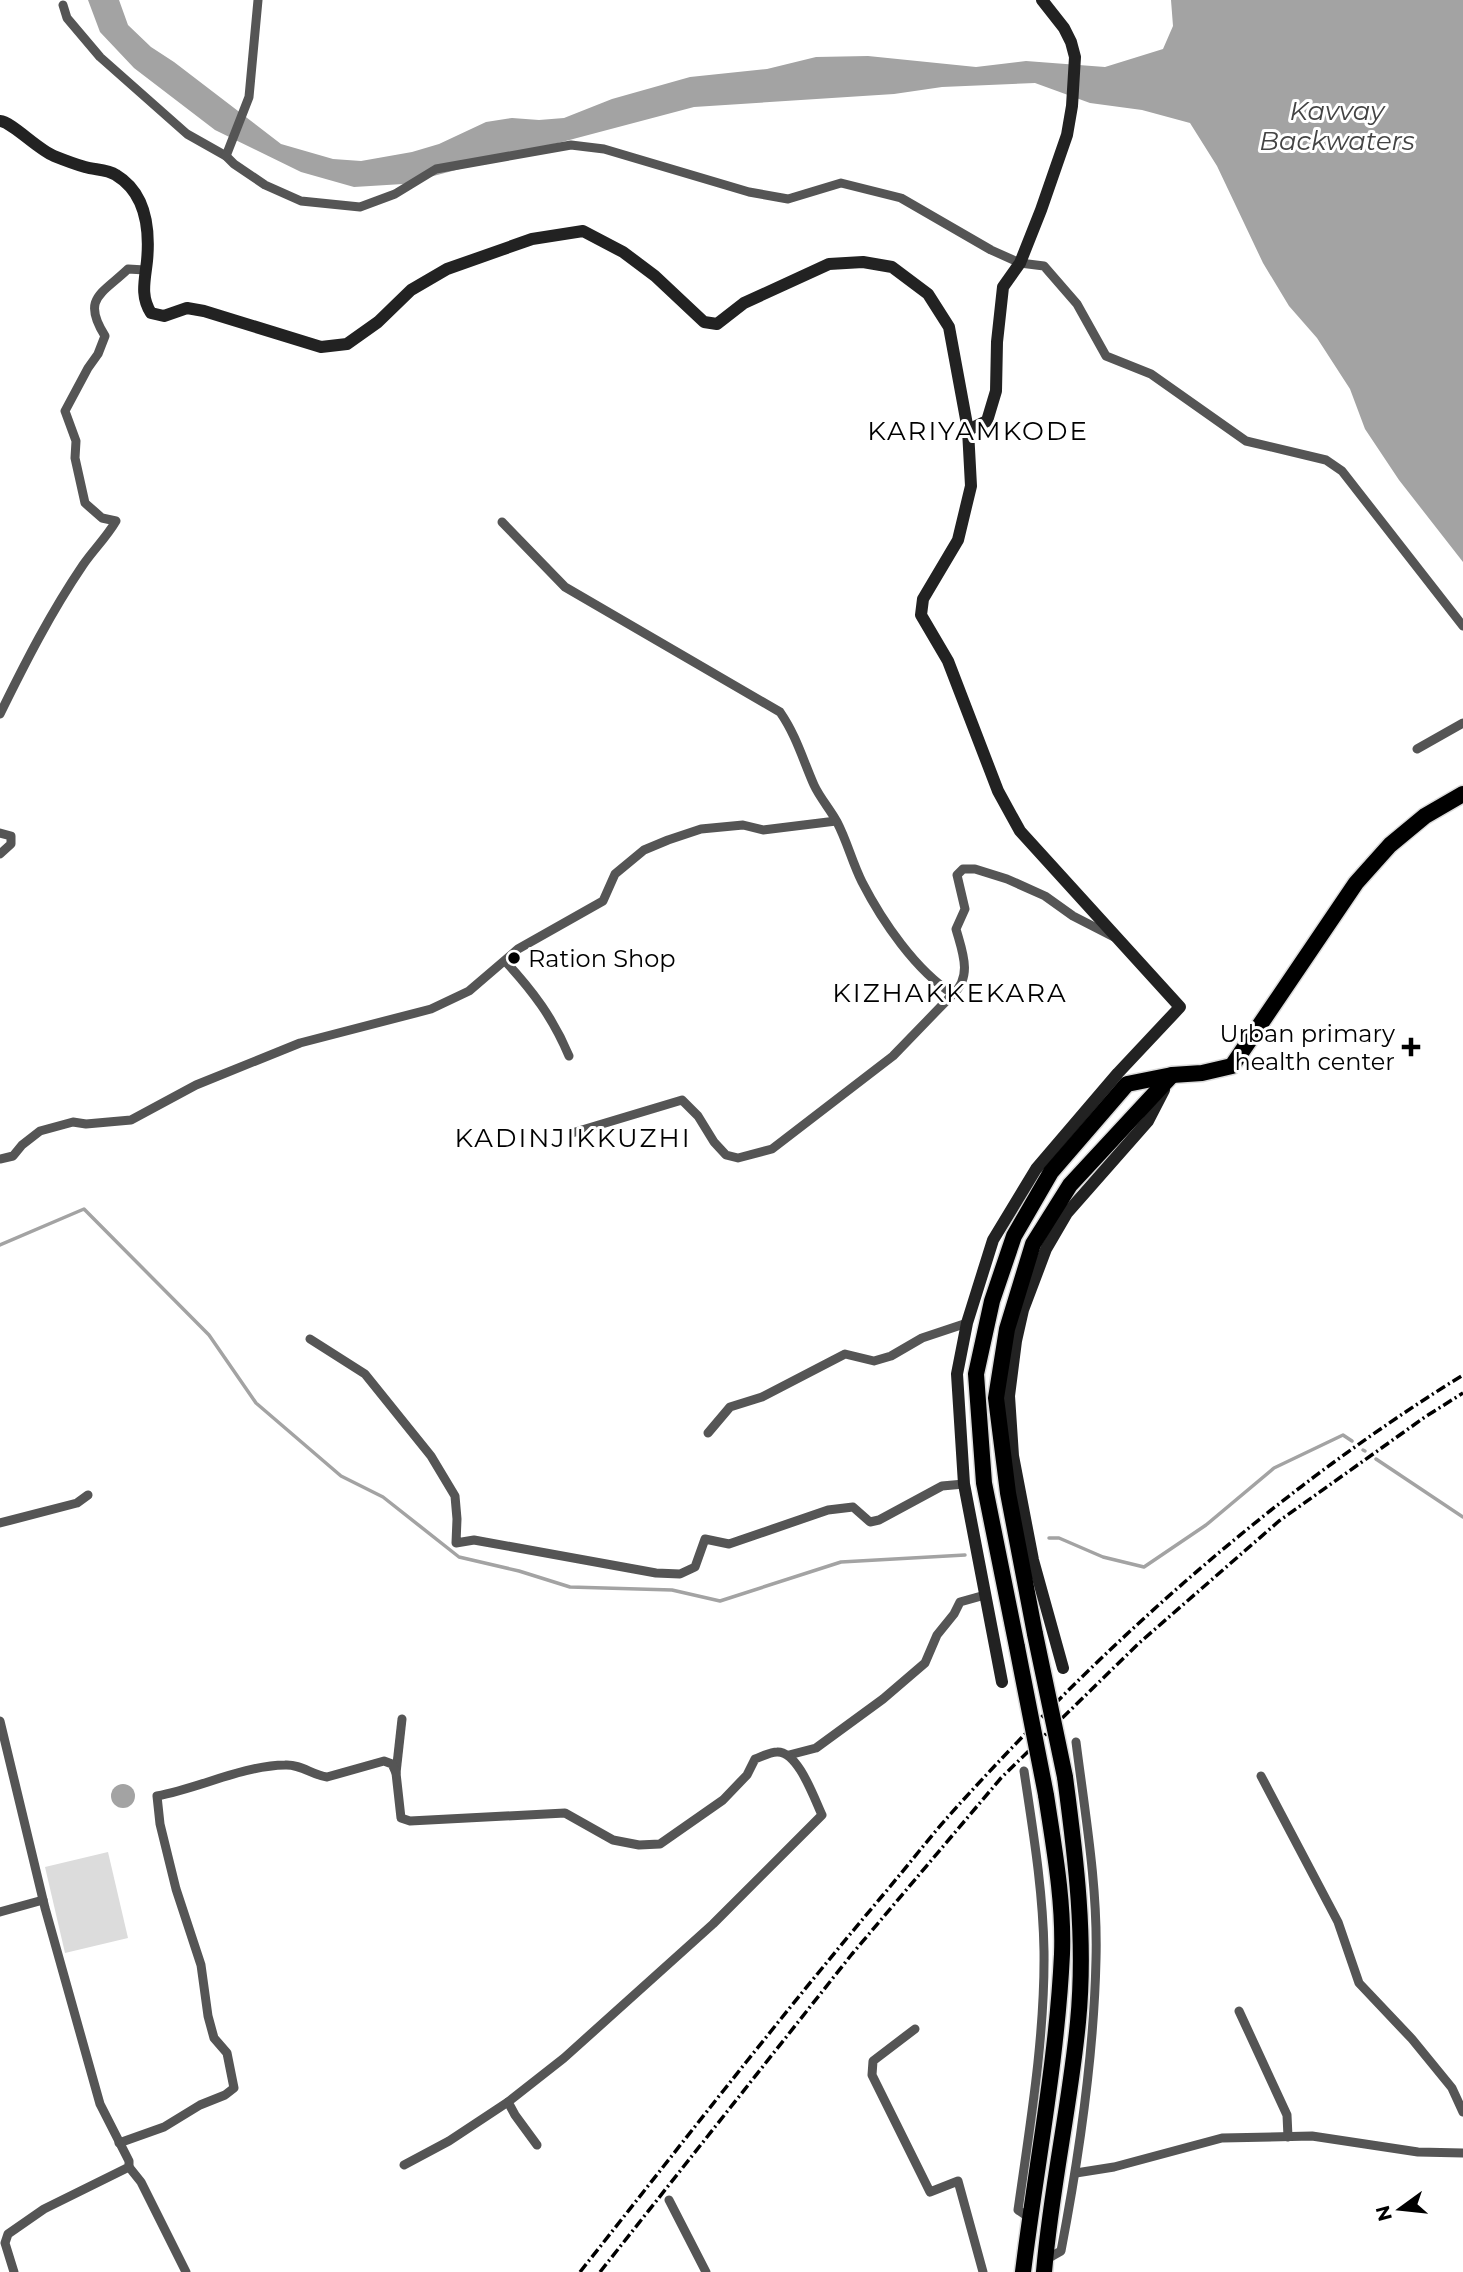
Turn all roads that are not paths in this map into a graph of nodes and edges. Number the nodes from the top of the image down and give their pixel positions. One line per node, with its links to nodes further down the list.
1 (258, 0): 5 (street)
2 (1042, 0): 6 (main road)
3 (63, 5): 5 (street)
4 (0, 121): 7 (main road)
5 (226, 156): 6 (street)
6 (1020, 264): 8 (main road); 10 (street)
7 (145, 270): 8 (main road); 11 (street)
8 (968, 430): 18 (main road)
9 (502, 522): 15 (street)
10 (1463, 626)
11 (0, 714)
12 (1463, 723): 13 (street)
13 (1417, 749)
14 (1463, 794): 22 (highway)
15 (836, 821): 19 (street); 20 (street)
16 (0, 833): 17 (street)
17 (0, 854)
18 (1116, 938): 20 (street); 25 (main road)
19 (505, 961): 21 (street); 24 (street)
20 (953, 994): 23 (street)
21 (569, 1056)
22 (1172, 1075): 32 (main road); 55 (highway, bridge); 56 (highway, bridge)
23 (572, 1133)
24 (0, 1159)
25 (967, 1323): 27 (street); 28 (main road)
26 (310, 1339): 28 (street)
27 (708, 1433)
28 (964, 1484): 31 (main road)
29 (88, 1495): 30 (street)
30 (0, 1523)
31 (985, 1595): 33 (main road); 37 (street)
32 (1063, 1668)
33 (1002, 1682)
34 (402, 1719): 39 (street)
35 (0, 1721): 41 (street)
36 (1076, 1742): 53 (street)
37 (795, 1757): 39 (street); 45 (street)
38 (1024, 1772): 55 (street)
39 (396, 1773): 48 (street)
40 (1261, 1776): 46 (street)
41 (43, 1900): 42 (street); 48 (street)
42 (0, 1912)
43 (1239, 2011): 47 (street)
44 (915, 2029): 60 (street)
45 (508, 2102): 49 (street); 51 (street)
46 (1463, 2112)
47 (1288, 2137): 50 (street); 53 (street)
48 (119, 2143): 52 (street)
49 (537, 2145)
50 (1463, 2153)
51 (404, 2165)
52 (129, 2167): 57 (street); 58 (street)
53 (1076, 2173): 56 (street)
54 (669, 2200): 59 (street)
55 (1030, 2218): 56 (highway); 61 (highway)
56 (1045, 2266)
57 (14, 2272)
58 (186, 2272)
59 (706, 2272)
60 (983, 2272)
61 (1023, 2272)

